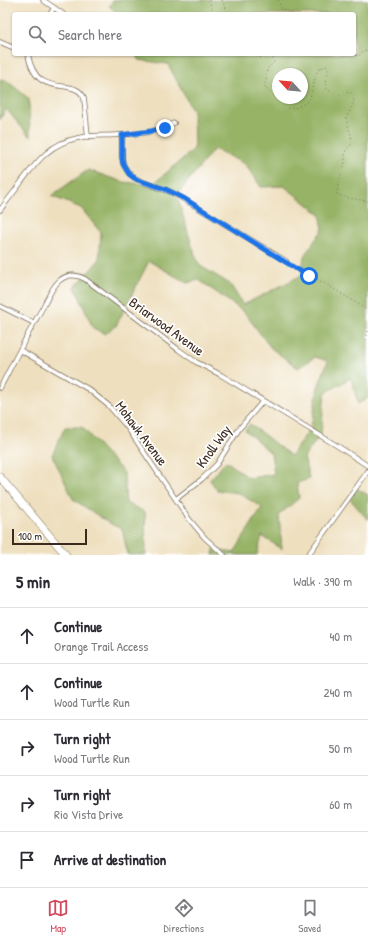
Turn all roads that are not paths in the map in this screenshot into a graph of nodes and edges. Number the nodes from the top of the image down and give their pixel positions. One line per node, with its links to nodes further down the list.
1 (43, 0): 2 (street)
2 (54, 8): 3 (street); 4 (street)
3 (51, 12)
4 (60, 12)
5 (0, 42): 6 (street)
6 (12, 47)
7 (28, 56): 10 (street)
8 (174, 123): 9 (street)
9 (122, 135): 10 (street); 12 (street)
10 (88, 137): 11 (street)
11 (0, 210)
12 (286, 261)
13 (0, 306): 14 (street)
14 (34, 323): 15 (street, Briarwood Avenue); 17 (street, Briarwood Avenue)
15 (20, 350): 16 (street, Briarwood Avenue); 21 (street, Mohawk Avenue)
16 (0, 388)
17 (263, 401): 18 (street, Briarwood Avenue); 21 (street, Knoll Way)
18 (368, 466)
19 (368, 471): 24 (street)
20 (0, 477): 22 (main road)
21 (176, 499): 23 (street, Mohawk Avenue)
22 (66, 555)
23 (224, 555)
24 (308, 555)

